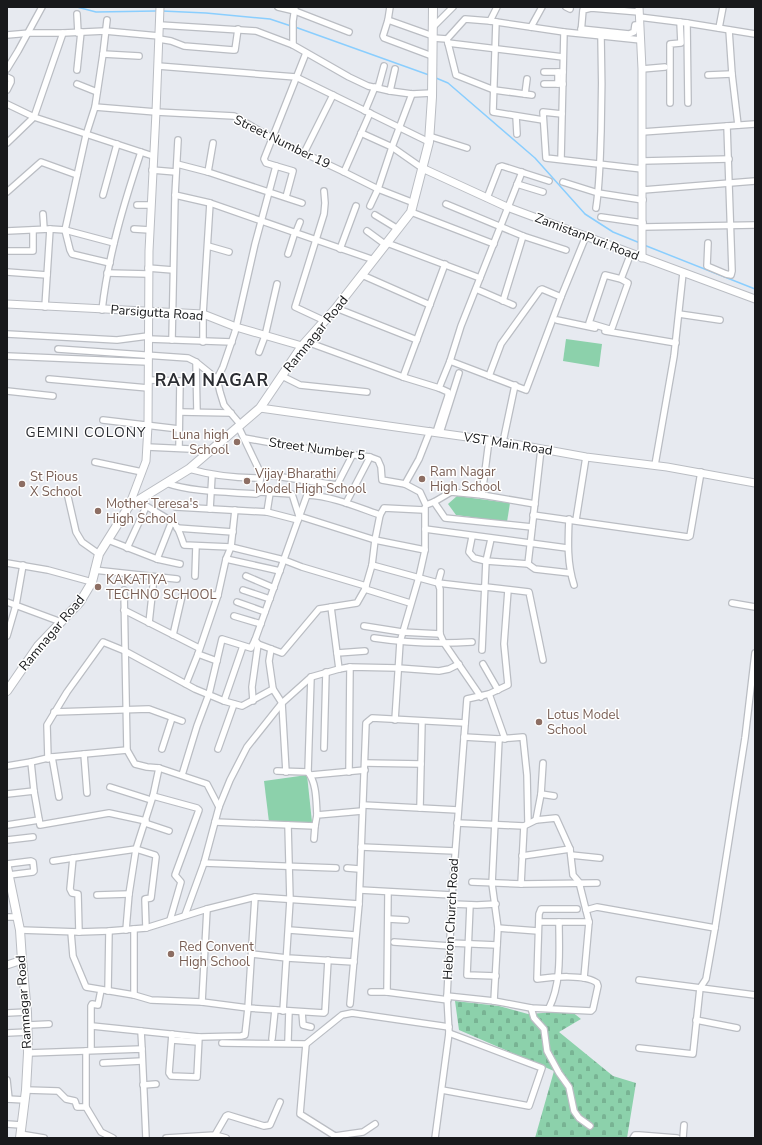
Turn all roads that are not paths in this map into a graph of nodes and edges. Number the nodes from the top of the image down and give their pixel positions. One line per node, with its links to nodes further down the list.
1 (42, 7): 31 (street)
2 (160, 7): 19 (street)
3 (278, 7): 10 (street)
4 (390, 7): 14 (street)
5 (433, 7): 21 (main road, Ramnagar Road)
6 (453, 7): 21 (street)
7 (497, 7): 15 (street)
8 (542, 7): 22 (street)
9 (723, 7): 23 (street)
10 (295, 9): 29 (street); 40 (street)
11 (639, 12): 17 (street); 20 (street); 27 (street)
12 (77, 14): 28 (street)
13 (107, 20): 26 (street)
14 (388, 20): 37 (street); 46 (street)
15 (490, 21): 16 (street); 39 (street)
16 (496, 22): 22 (street); 41 (street)
17 (680, 22): 18 (street); 74 (street)
18 (687, 23): 23 (street); 75 (street)
19 (160, 24): 24 (street); 36 (street)
20 (640, 25): 27 (street); 38 (street)
21 (433, 27): 37 (main road, Ramnagar Road)
22 (531, 27): 30 (street)
23 (719, 28): 25 (street)
24 (238, 29): 36 (street); 40 (street)
25 (729, 30): 33 (street); 56 (street)
26 (105, 31): 28 (street); 36 (street); 42 (street)
27 (581, 31): 30 (street); 35 (street)
28 (80, 32): 32 (street); 53 (street)
29 (348, 32)
30 (564, 32): 45 (street)
31 (28, 33): 32 (street); 34 (street); 50 (street)
32 (63, 33): 82 (street)
33 (755, 34)
34 (7, 35)
35 (601, 36): 38 (street); 107 (street)
36 (159, 37): 47 (street)
37 (433, 37): 39 (street); 46 (main road, Ramnagar Road)
38 (641, 40): 52 (street)
39 (448, 41): 41 (street); 66 (street)
40 (293, 45): 43 (street)
41 (496, 48): 45 (street); 66 (street)
42 (103, 54): 44 (street); 68 (street)
43 (306, 54): 59 (street); 64 (street)
44 (139, 56)
45 (563, 57): 55 (street)
46 (432, 60): 69 (main road, Ramnagar Road)
47 (158, 66): 59 (street); 78 (street)
48 (384, 66): 64 (street)
49 (664, 67): 52 (street)
50 (7, 69)
51 (395, 69): 67 (street)
52 (642, 69): 88 (street)
53 (77, 70)
54 (544, 72): 55 (street)
55 (560, 72): 63 (street)
56 (732, 74): 57 (street); 85 (street)
57 (708, 75)
58 (7, 77): 65 (street)
59 (296, 77): 72 (street); 92 (street)
60 (527, 79): 71 (street)
61 (77, 84): 68 (street)
62 (544, 84): 63 (street)
63 (560, 84): 80 (street)
64 (376, 88): 67 (street); 79 (street)
65 (7, 90)
66 (494, 90): 71 (street); 81 (street)
67 (390, 91): 70 (street)
68 (97, 92): 77 (street)
69 (432, 93): 70 (street); 93 (main road, Ramnagar Road)
70 (412, 94): 87 (street)
71 (525, 94): 73 (street)
72 (333, 95): 79 (street); 101 (street)
73 (532, 95)
74 (670, 103)
75 (688, 103)
76 (7, 104): 82 (street)
77 (94, 107): 78 (street, Street Number 19); 91 (street)
78 (156, 112): 92 (street, Street Number 19); 102 (street)
79 (368, 112): 87 (street); 89 (street)
80 (562, 114): 83 (street); 104 (street)
81 (516, 116): 83 (street); 90 (street)
82 (34, 117): 91 (street); 96 (street)
83 (543, 120): 104 (street)
84 (755, 124): 85 (street)
85 (738, 125): 86 (street)
86 (727, 126): 88 (street); 103 (street)
87 (400, 127): 93 (street); 98 (street)
88 (642, 132): 105 (street)
89 (361, 133): 98 (street); 114 (street)
90 (517, 134)
91 (86, 135): 97 (street); 116 (street)
92 (272, 138): 101 (street, Street Number 19); 108 (street)
93 (429, 139): 99 (street); 109 (main road, Ramnagar Road)
94 (178, 140): 106 (street)
95 (213, 143): 113 (street)
96 (7, 144)
97 (117, 144): 100 (street); 129 (street)
98 (392, 147): 109 (street); 123 (street)
99 (467, 148)
100 (141, 152): 102 (street); 166 (street)
101 (304, 153): 114 (street, Street Number 19)
102 (153, 156): 110 (street)
103 (729, 159): 105 (street); 120 (street)
104 (562, 160): 107 (street)
105 (642, 162): 111 (street)
106 (177, 164): 112 (street); 113 (street)
107 (600, 165): 111 (street); 128 (street)
108 (276, 166): 126 (street); 131 (street)
109 (422, 168): 132 (street, ZamistanPuri Road); 136 (main road, Ramnagar Road)
110 (152, 170): 112 (street); 139 (street)
111 (642, 170): 124 (street)
112 (176, 172): 130 (street)
113 (208, 172): 126 (street)
114 (344, 172): 123 (street, Street Number 19)
115 (522, 172): 117 (street); 121 (street); 132 (street)
116 (77, 175): 125 (street); 158 (street)
117 (549, 180)
118 (755, 181): 120 (street)
119 (563, 182): 128 (street)
120 (728, 183): 124 (street); 150 (street)
121 (517, 184): 127 (street); 142 (street)
122 (324, 190): 165 (street)
123 (378, 190): 136 (street, Street Number 19); 141 (street)
124 (642, 190): 133 (street)
125 (7, 192)
126 (269, 192): 131 (street); 148 (street)
127 (543, 192)
128 (598, 193): 133 (street); 143 (street)
129 (103, 195)
130 (175, 195): 134 (street); 181 (street)
131 (286, 197): 135 (street)
132 (486, 198): 142 (street, ZamistanPuri Road)
133 (642, 200): 153 (street)
134 (210, 203): 148 (street); 170 (street)
135 (302, 203)
136 (414, 203): 144 (main road, Ramnagar Road)
137 (446, 204): 152 (street)
138 (136, 205): 139 (street)
139 (151, 205): 159 (street)
140 (356, 206): 171 (street)
141 (370, 206)
142 (507, 207): 152 (street); 164 (street, ZamistanPuri Road)
143 (596, 208)
144 (411, 212): 156 (main road, Ramnagar Road); 169 (street)
145 (43, 214): 154 (street)
146 (376, 215): 156 (street)
147 (601, 217): 153 (street)
148 (262, 221): 161 (street); 208 (street)
149 (300, 222): 161 (street)
150 (730, 225): 151 (street); 153 (street); 167 (street)
151 (755, 225)
152 (500, 226): 163 (street); 169 (street)
153 (643, 228): 177 (street)
154 (47, 229): 157 (street); 158 (street); 186 (street)
155 (134, 229): 159 (street)
156 (398, 229): 168 (main road, Ramnagar Road)
157 (33, 230): 160 (street); 173 (street)
158 (65, 230): 166 (street); 179 (street)
159 (150, 230): 182 (street)
160 (7, 231)
161 (296, 232): 165 (street); 176 (street)
162 (367, 232): 168 (street)
163 (523, 236): 172 (street); 194 (street)
164 (586, 236): 175 (street, ZamistanPuri Road); 192 (street)
165 (316, 240): 171 (street); 207 (street)
166 (114, 243): 179 (street)
167 (708, 243)
168 (387, 244): 178 (main road, Ramnagar Road); 180 (street)
169 (494, 244): 188 (street)
170 (208, 246): 174 (street); 203 (street)
171 (340, 249): 178 (street)
172 (566, 250)
173 (7, 251)
174 (229, 252)
175 (631, 253): 177 (street, ZamistanPuri Road); 189 (street)
176 (288, 254)
177 (642, 254): 185 (street, ZamistanPuri Road)
178 (374, 260): 187 (main road, Ramnagar Road)
179 (110, 263): 184 (street)
180 (446, 264): 188 (street); 196 (street)
181 (173, 270): 182 (street); 202 (street)
182 (148, 271): 184 (street); 201 (street)
183 (7, 272): 186 (street)
184 (107, 273): 200 (street)
185 (683, 273): 193 (street, ZamistanPuri Road); 204 (street)
186 (47, 275): 198 (street)
187 (362, 275): 196 (street); 199 (main road, Ramnagar Road)
188 (480, 278): 191 (street)
189 (621, 279): 189 (street)
190 (277, 284): 210 (street)
191 (476, 289): 194 (street); 222 (street)
192 (561, 297): 227 (street); 232 (street)
193 (755, 299)
194 (502, 301): 197 (street)
195 (7, 304): 198 (street, Parsigutta Road)
196 (430, 305): 213 (street)
197 (513, 305)
198 (45, 307): 200 (street, Parsigutta Road)
199 (336, 308): 207 (main road, Ramnagar Road); 213 (street)
200 (102, 310): 201 (street, Parsigutta Road)
201 (148, 312): 202 (street, Parsigutta Road); 211 (street)
202 (172, 313): 203 (street, Parsigutta Road); 212 (street)
203 (203, 314): 208 (street, Parsigutta Road); 214 (street)
204 (680, 314): 206 (street); 216 (street)
205 (558, 320): 216 (street)
206 (720, 320)
207 (325, 321): 217 (main road, Ramnagar Road)
208 (236, 327): 210 (street, Parsigutta Road); 215 (street)
209 (7, 334): 211 (street)
210 (265, 336): 217 (street, Parsigutta Road); 219 (street)
211 (148, 338): 212 (street); 220 (street)
212 (172, 340): 214 (street)
213 (417, 340): 228 (street)
214 (203, 342): 215 (street)
215 (232, 342): 230 (street)
216 (676, 343): 258 (street)
217 (304, 344): 226 (main road, Ramnagar Road); 228 (street)
218 (58, 349): 220 (street)
219 (259, 352)
220 (148, 354): 223 (street); 224 (street)
221 (7, 356): 223 (street)
222 (450, 361): 227 (street); 234 (street)
223 (148, 362): 231 (street)
224 (196, 362): 230 (street); 240 (street)
225 (459, 374): 246 (street)
226 (282, 376): 236 (street); 238 (main road, Ramnagar Road)
227 (489, 376): 232 (street)
228 (403, 377): 234 (street)
229 (49, 379): 233 (street)
230 (218, 379): 241 (street)
231 (148, 380): 233 (street); 239 (street)
232 (515, 386): 249 (street)
233 (148, 388): 244 (street)
234 (439, 388): 246 (street)
235 (7, 391): 237 (street)
236 (367, 392)
237 (53, 396)
238 (260, 408): 243 (main road, Ramnagar Road); 246 (street, VST Main Road)
239 (180, 412): 240 (street); 245 (street)
240 (197, 412): 241 (street)
241 (231, 413): 243 (street)
242 (103, 420): 244 (street)
243 (239, 425): 247 (street); 253 (main road, Ramnagar Road)
244 (148, 426): 245 (street); 250 (street)
245 (179, 429): 251 (street)
246 (436, 432): 248 (street, VST Main Road); 266 (street)
247 (244, 438): 254 (street, Street Number 5); 263 (street)
248 (489, 440): 249 (street, VST Main Road); 270 (street)
249 (503, 442): 252 (street, VST Main Road)
250 (147, 447): 251 (street); 260 (street)
251 (179, 448): 253 (street)
252 (541, 449): 256 (street, VST Main Road); 275 (street)
253 (212, 450): 259 (main road, Ramnagar Road)
254 (353, 454): 255 (street, Street Number 5); 263 (street)
255 (370, 456): 266 (street, Street Number 5); 274 (street)
256 (586, 457): 258 (street, VST Main Road); 287 (street)
257 (95, 462): 260 (street)
258 (655, 465): 261 (street, VST Main Road)
259 (189, 469): 262 (street); 264 (main road, Ramnagar Road)
260 (142, 472): 276 (street)
261 (701, 472): 265 (street, VST Main Road); 287 (street)
262 (212, 475): 263 (street); 267 (street)
263 (260, 476): 268 (street)
264 (166, 483): 267 (street); 272 (main road, Ramnagar Road)
265 (755, 483)
266 (405, 484): 279 (street, Street Number 5)
267 (211, 491): 268 (street); 280 (street)
268 (260, 492): 269 (street)
269 (270, 492): 282 (street); 285 (street)
270 (482, 495): 273 (street); 275 (street)
271 (68, 497): 303 (street)
272 (138, 500): 276 (main road, Ramnagar Road); 277 (street)
273 (434, 502): 279 (street); 289 (street)
274 (346, 503): 283 (street); 285 (street)
275 (534, 504): 284 (street)
276 (129, 506): 295 (main road, Ramnagar Road)
277 (146, 507): 288 (street); 300 (street)
278 (176, 507): 280 (street)
279 (425, 508): 283 (street); 291 (street)
280 (210, 509): 281 (street)
281 (235, 510): 282 (street); 292 (street)
282 (267, 512): 285 (street)
283 (380, 515): 296 (street)
284 (533, 515): 286 (street); 289 (street)
285 (299, 518): 296 (street); 306 (street)
286 (569, 519): 287 (street); 301 (street)
287 (576, 520)
288 (172, 521): 290 (street); 304 (street)
289 (532, 527): 297 (street)
290 (177, 528): 292 (street); 298 (street)
291 (425, 529): 293 (street); 302 (street)
292 (233, 532): 299 (street)
293 (472, 536): 294 (street); 307 (street)
294 (490, 539): 297 (street); 307 (street)
295 (108, 540): 300 (street); 303 (main road, Ramnagar Road)
296 (375, 540): 302 (street); 312 (street)
297 (530, 544): 301 (street); 310 (street)
298 (196, 546): 299 (street); 317 (street)
299 (231, 547): 305 (street); 306 (street)
300 (127, 548): 304 (street)
301 (568, 548): 316 (street)
302 (425, 550): 320 (street)
303 (99, 554): 313 (main road, Ramnagar Road)
304 (157, 559): 309 (street)
305 (226, 559): 314 (street); 332 (street)
306 (284, 560): 314 (street); 327 (street)
307 (486, 561): 310 (street); 325 (street)
308 (7, 563): 311 (street)
309 (180, 564)
310 (528, 564): 316 (street)
311 (23, 565): 322 (street); 339 (street)
312 (372, 565): 320 (street); 327 (street)
313 (94, 570): 319 (street); 322 (main road, Ramnagar Road)
314 (280, 571): 326 (street)
315 (441, 572): 323 (street)
316 (570, 573): 324 (street)
317 (195, 576)
318 (246, 576): 326 (street)
319 (154, 577): 321 (street); 346 (street)
320 (419, 578): 323 (street); 337 (street)
321 (177, 579)
322 (92, 582): 345 (main road, Ramnagar Road)
323 (438, 583): 325 (street); 350 (street)
324 (574, 585)
325 (486, 587): 330 (street); 361 (street)
326 (274, 588): 334 (street)
327 (365, 588): 337 (street); 340 (street)
328 (124, 590): 342 (street)
329 (243, 590): 334 (street)
330 (508, 590): 367 (street); 378 (street)
331 (202, 595): 332 (street)
332 (218, 595): 359 (street)
333 (182, 596): 352 (street)
334 (270, 599): 343 (street)
335 (7, 602): 339 (street)
336 (237, 602): 343 (street)
337 (410, 603): 349 (street)
338 (732, 603): 341 (street)
339 (16, 605): 345 (street); 351 (street)
340 (331, 607): 360 (street); 364 (street)
341 (755, 607)
342 (124, 610): 346 (street); 362 (street)
343 (265, 612): 347 (street)
344 (234, 616): 347 (street)
345 (61, 622): 379 (main road, Ramnagar Road)
346 (148, 623): 352 (street)
347 (261, 624): 354 (street)
348 (364, 626): 349 (street)
349 (402, 632): 350 (street); 355 (street)
350 (440, 634): 357 (street)
351 (7, 636)
352 (173, 636): 359 (street)
353 (374, 638): 355 (street)
354 (256, 642): 358 (street); 360 (street); 384 (street)
355 (400, 642): 357 (street); 372 (street)
356 (472, 642): 357 (street)
357 (444, 644): 369 (street)
358 (243, 646): 368 (street); 383 (street)
359 (199, 648): 366 (street)
360 (271, 649): 377 (street)
361 (482, 650)
362 (125, 651): 376 (street); 387 (street); 388 (street)
363 (364, 651): 364 (street)
364 (337, 653): 373 (street)
365 (755, 653): 487 (street)
366 (198, 654): 368 (street); 376 (street)
367 (544, 660)
368 (217, 661): 380 (street)
369 (459, 664): 372 (street); 382 (street)
370 (483, 664): 378 (street)
371 (350, 667): 372 (street); 373 (street); 411 (street)
372 (398, 668): 390 (street)
373 (339, 669): 374 (street)
374 (326, 672): 375 (street); 396 (street)
375 (312, 678): 385 (street); 412 (street)
376 (186, 684): 380 (street)
377 (273, 689): 384 (street); 385 (street)
378 (498, 690): 381 (street)
379 (7, 691)
380 (209, 694): 383 (street); 413 (street)
381 (489, 694): 382 (street); 395 (street)
382 (481, 697): 393 (street, Hebron Church Road)
383 (224, 701): 386 (street)
384 (253, 701): 386 (street)
385 (282, 703): 410 (street); 422 (street)
386 (234, 704): 398 (street)
387 (126, 710): 388 (street); 389 (street); 399 (street)
388 (54, 712): 401 (street)
389 (172, 718): 391 (street); 397 (street)
390 (396, 720): 392 (street); 403 (street)
391 (182, 721)
392 (422, 721): 393 (street); 405 (street)
393 (465, 723): 394 (street, Hebron Church Road)
394 (464, 737): 395 (street); 425 (street, Hebron Church Road)
395 (502, 739): 432 (street); 435 (street)
396 (324, 748)
397 (162, 749)
398 (218, 749)
399 (127, 750): 400 (street); 407 (street)
400 (84, 754): 401 (street); 416 (street)
401 (50, 758): 402 (street); 420 (street)
402 (32, 762): 406 (street); 415 (street)
403 (365, 763): 405 (street); 408 (street)
404 (543, 763): 418 (street)
405 (421, 764): 424 (street)
406 (7, 766)
407 (159, 768): 413 (street); 421 (street)
408 (364, 770): 411 (street); 423 (street)
409 (277, 772): 410 (street)
410 (286, 772): 412 (street)
411 (349, 772): 412 (street)
412 (309, 774): 426 (street)
413 (182, 775): 422 (street)
414 (110, 787): 421 (street)
415 (34, 791): 417 (street); 427 (street)
416 (87, 792)
417 (7, 794)
418 (541, 794): 419 (street); 428 (street)
419 (554, 796)
420 (59, 797)
421 (152, 798): 429 (street); 480 (street)
422 (219, 807): 430 (street)
423 (363, 808): 424 (street); 426 (street); 441 (street)
424 (420, 808): 425 (street)
425 (458, 810): 431 (street, Hebron Church Road)
426 (317, 815): 436 (street)
427 (39, 820): 429 (street); 433 (street)
428 (536, 820): 435 (street); 444 (street)
429 (146, 822): 437 (street); 442 (street)
430 (216, 822): 434 (street); 449 (street)
431 (457, 823): 432 (street); 443 (street, Hebron Church Road)
432 (496, 824): 435 (street); 459 (street)
433 (7, 825)
434 (288, 825): 436 (street); 451 (street)
435 (526, 825): 445 (street)
436 (315, 826): 439 (street)
437 (169, 831)
438 (33, 837): 440 (street)
439 (314, 839)
440 (7, 840)
441 (361, 847): 443 (street); 454 (street)
442 (136, 848): 446 (street); 463 (street); 485 (street)
443 (455, 852): 464 (street, Hebron Church Road)
444 (570, 852): 445 (street); 447 (street); 457 (street)
445 (522, 856): 460 (street)
446 (73, 858): 448 (street); 495 (street)
447 (600, 858)
448 (53, 861)
449 (204, 863): 451 (street); 476 (street)
450 (7, 864): 455 (street)
451 (288, 867): 452 (street); 468 (street)
452 (336, 868)
453 (347, 868): 454 (street)
454 (360, 869): 461 (street)
455 (8, 871): 465 (main road, Ramnagar Road)
456 (472, 882): 459 (street)
457 (579, 882): 458 (street); 460 (street); 475 (street)
458 (597, 883)
459 (492, 884): 460 (street); 471 (street)
460 (521, 884)
461 (360, 890): 462 (street); 469 (street)
462 (388, 892): 464 (street); 479 (street)
463 (129, 894): 466 (street); 490 (street)
464 (452, 894): 470 (street, Hebron Church Road)
465 (10, 895): 478 (main road, Ramnagar Road)
466 (97, 895)
467 (255, 897): 468 (street); 473 (street); 501 (street)
468 (290, 900): 469 (street); 491 (street)
469 (359, 904): 496 (street)
470 (452, 904): 472 (street); 498 (street, Hebron Church Road)
471 (496, 904): 472 (street); 486 (street)
472 (470, 905): 499 (street)
473 (207, 909): 476 (street); 520 (street)
474 (577, 909): 482 (street)
475 (586, 910): 484 (street); 487 (street)
476 (185, 915): 480 (street)
477 (7, 917): 478 (street)
478 (17, 917): 489 (main road, Ramnagar Road)
479 (388, 919): 481 (street); 515 (street)
480 (170, 920): 485 (street)
481 (406, 920)
482 (539, 922): 483 (street); 493 (street)
483 (559, 922): 484 (street); 508 (street)
484 (589, 922): 509 (street)
485 (146, 928): 488 (street)
486 (498, 928): 493 (street); 500 (street)
487 (715, 928): 511 (street)
488 (134, 929): 490 (street); 516 (street)
489 (20, 930): 494 (street); 503 (main road, Ramnagar Road)
490 (126, 930): 492 (street)
491 (289, 930): 496 (street); 502 (street)
492 (109, 931): 495 (street); 513 (street)
493 (538, 931): 508 (street)
494 (71, 932): 495 (street); 512 (street)
495 (78, 932)
496 (355, 935): 505 (street)
497 (394, 942): 498 (street)
498 (450, 944): 499 (street); 518 (street, Hebron Church Road)
499 (469, 944): 500 (street); 507 (street)
500 (497, 945): 507 (street)
501 (252, 954): 502 (street); 522 (street)
502 (287, 958): 504 (street); 526 (street)
503 (22, 960): 506 (street); 528 (main road, Ramnagar Road)
504 (328, 960): 505 (street); 529 (street)
505 (354, 962): 521 (street)
506 (7, 965)
507 (496, 976): 519 (street)
508 (558, 976): 509 (street); 524 (street)
509 (584, 978): 524 (street)
510 (639, 980): 511 (street)
511 (700, 988): 517 (street); 531 (street)
512 (101, 990): 513 (street); 533 (street)
513 (108, 991): 516 (street)
514 (370, 992): 515 (street)
515 (387, 992): 518 (street)
516 (134, 995): 520 (street)
517 (755, 995)
518 (448, 998): 519 (street); 534 (street, Hebron Church Road)
519 (494, 1001): 523 (street)
520 (202, 1002): 522 (street)
521 (350, 1004)
522 (248, 1008): 525 (street); 542 (street)
523 (531, 1008): 524 (street); 566 (street)
524 (549, 1008)
525 (275, 1010): 526 (street); 543 (street)
526 (283, 1011): 527 (street)
527 (290, 1011): 529 (street); 544 (street)
528 (28, 1012): 530 (street); 537 (main road, Ramnagar Road)
529 (302, 1012): 535 (street)
530 (7, 1013)
531 (696, 1020): 536 (street); 548 (street)
532 (49, 1024): 537 (street)
533 (92, 1026): 538 (street); 549 (street)
534 (449, 1026): 540 (street, Hebron Church Road); 546 (street)
535 (311, 1027)
536 (737, 1028)
537 (28, 1029): 539 (street); 550 (main road, Ramnagar Road)
538 (141, 1031): 541 (street); 547 (street)
539 (7, 1033)
540 (449, 1033): 557 (street, Hebron Church Road); 557 (street)
541 (172, 1037): 542 (street); 542 (street)
542 (198, 1039)
543 (272, 1039)
544 (288, 1041)
545 (222, 1043): 546 (street)
546 (306, 1044): 563 (street)
547 (142, 1048): 549 (street); 551 (street)
548 (639, 1048)
549 (89, 1051): 550 (street); 561 (street)
550 (28, 1053): 556 (main road, Ramnagar Road)
551 (142, 1061): 552 (street); 555 (street)
552 (103, 1064)
553 (7, 1080): 558 (street)
554 (156, 1084): 555 (street)
555 (143, 1085): 571 (street)
556 (26, 1090): 559 (main road, Ramnagar Road); 561 (street)
557 (442, 1090): 574 (street, Hebron Church Road)
558 (8, 1099): 559 (street)
559 (25, 1100): 565 (main road, Ramnagar Road)
560 (280, 1102): 567 (street)
561 (86, 1107): 570 (street)
562 (7, 1124): 565 (street)
563 (375, 1124)
564 (684, 1125): 577 (street)
565 (21, 1126): 568 (main road, Ramnagar Road)
566 (590, 1126)
567 (215, 1135): 572 (street); 573 (street)
568 (20, 1136): 569 (street)
569 (44, 1138)
570 (113, 1138)
571 (146, 1138)
572 (166, 1138)
573 (226, 1138)
574 (435, 1138)
575 (632, 1138): 576 (street)
576 (677, 1138)
577 (683, 1138)

